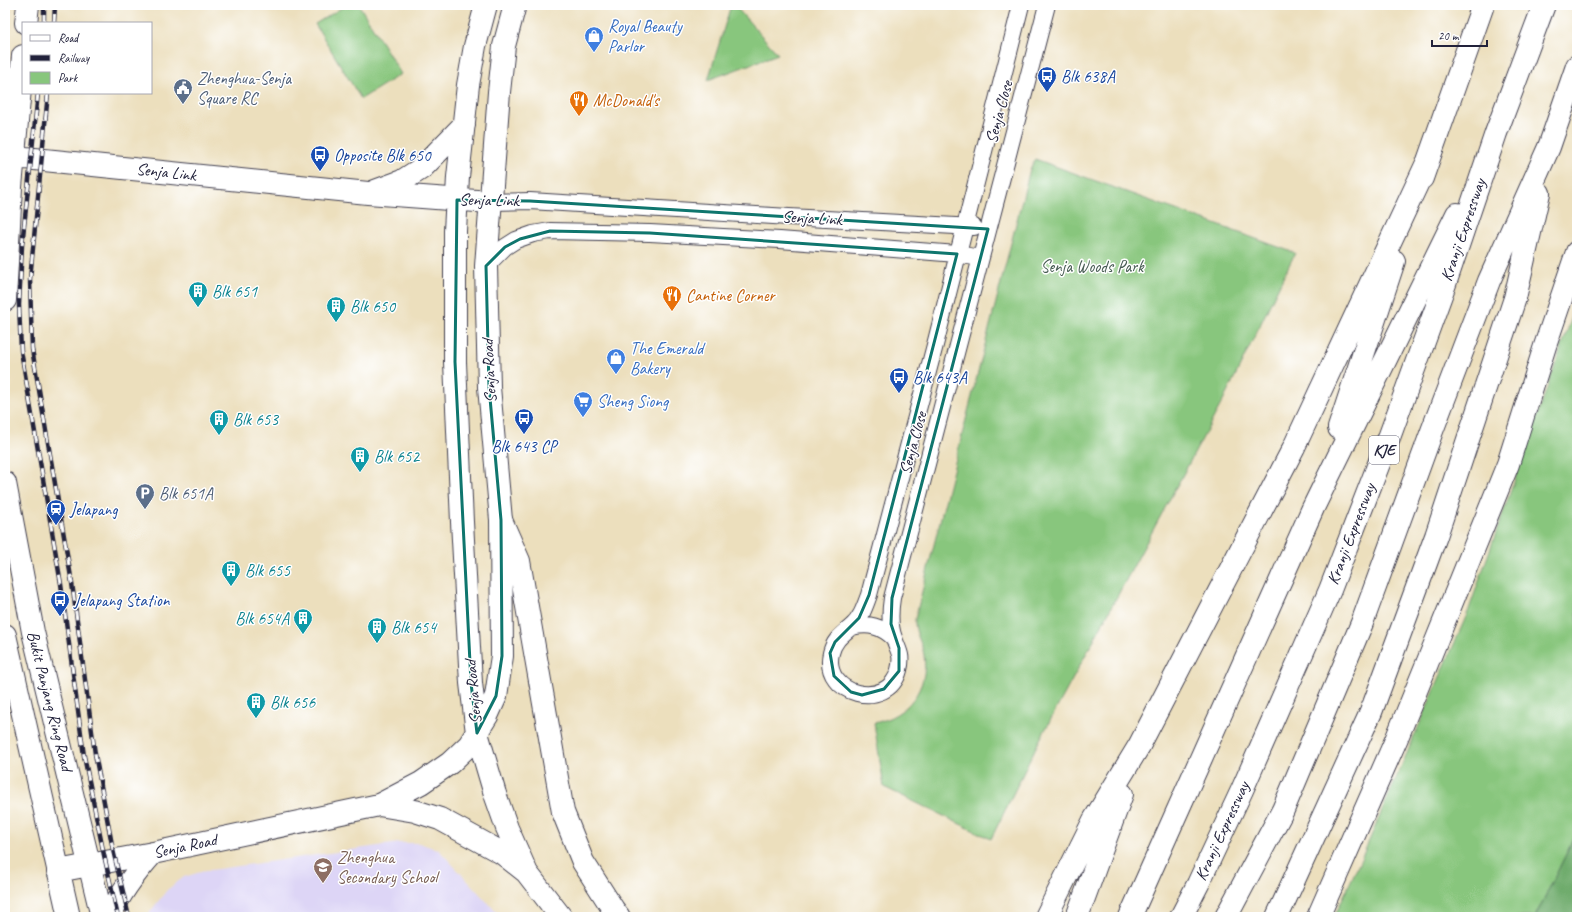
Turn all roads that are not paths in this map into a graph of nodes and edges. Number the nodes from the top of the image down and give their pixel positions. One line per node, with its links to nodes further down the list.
1 (28, 5): 8 (main road)
2 (486, 5): 12 (main road, Senja Road)
3 (515, 5): 20 (main road, Senja Road)
4 (1021, 5): 21 (street, Senja Close)
5 (1046, 5): 22 (street, Senja Close)
6 (1483, 5): 17 (main road)
7 (1544, 5): 13 (main road, Kranji Expressway / KJE)
8 (26, 22)
9 (22, 66): 11 (main road)
10 (1577, 66): 14 (main road, KJE)
11 (17, 119): 15 (main road); 16 (main road)
12 (464, 125): 18 (main road); 19 (main road, Senja Road)
13 (1496, 133): 29 (main road); 49 (main road, Kranji Expressway / KJE)
14 (1549, 147): 50 (main road, KJE); 51 (main road)
15 (10, 156): 16 (main road, Senja Link); 27 (main road)
16 (37, 159): 18 (main road, Senja Link)
17 (1427, 163): 29 (main road); 35 (main road)
18 (368, 193): 19 (main road, Senja Link)
19 (457, 200): 20 (main road, Senja Link); 34 (main road, Senja Road)
20 (490, 202): 21 (street, Senja Link); 26 (main road, Senja Road)
21 (965, 225): 22 (street); 24 (street, Senja Close)
22 (988, 229): 25 (street, Senja Close)
23 (1577, 252): 52 (main road)
24 (957, 254): 25 (street); 26 (street, Senja Link); 31 (street, Senja Close)
25 (980, 258): 33 (street, Senja Close)
26 (486, 266): 30 (main road, Senja Road)
27 (5, 300)
28 (5, 483): 38 (main road, Bukit Panjang Ring Road)
29 (1312, 508): 48 (main road)
30 (501, 520): 34 (main road, Senja Road); 45 (main road)
31 (852, 627): 33 (street); 33 (street, Senja Close)
32 (5, 635): 39 (main road, Bukit Panjang Ring Road)
33 (894, 638)
34 (477, 733): 36 (main road, Senja Road); 40 (main road)
35 (1139, 746): 46 (main road); 47 (main road)
36 (379, 804): 37 (main road, Senja Road); 40 (main road)
37 (153, 853): 38 (main road, Senja Road); 43 (main road)
38 (90, 865): 39 (main road, Senja Road); 42 (main road, Bukit Panjang Ring Road)
39 (58, 871): 41 (main road, Bukit Panjang Ring Road)
40 (527, 873): 44 (main road)
41 (69, 917)
42 (102, 917)
43 (109, 917)
44 (561, 917)
45 (619, 917)
46 (1046, 917)
47 (1077, 917)
48 (1130, 917)
49 (1181, 917)
50 (1226, 917)
51 (1276, 917)
52 (1318, 917)

